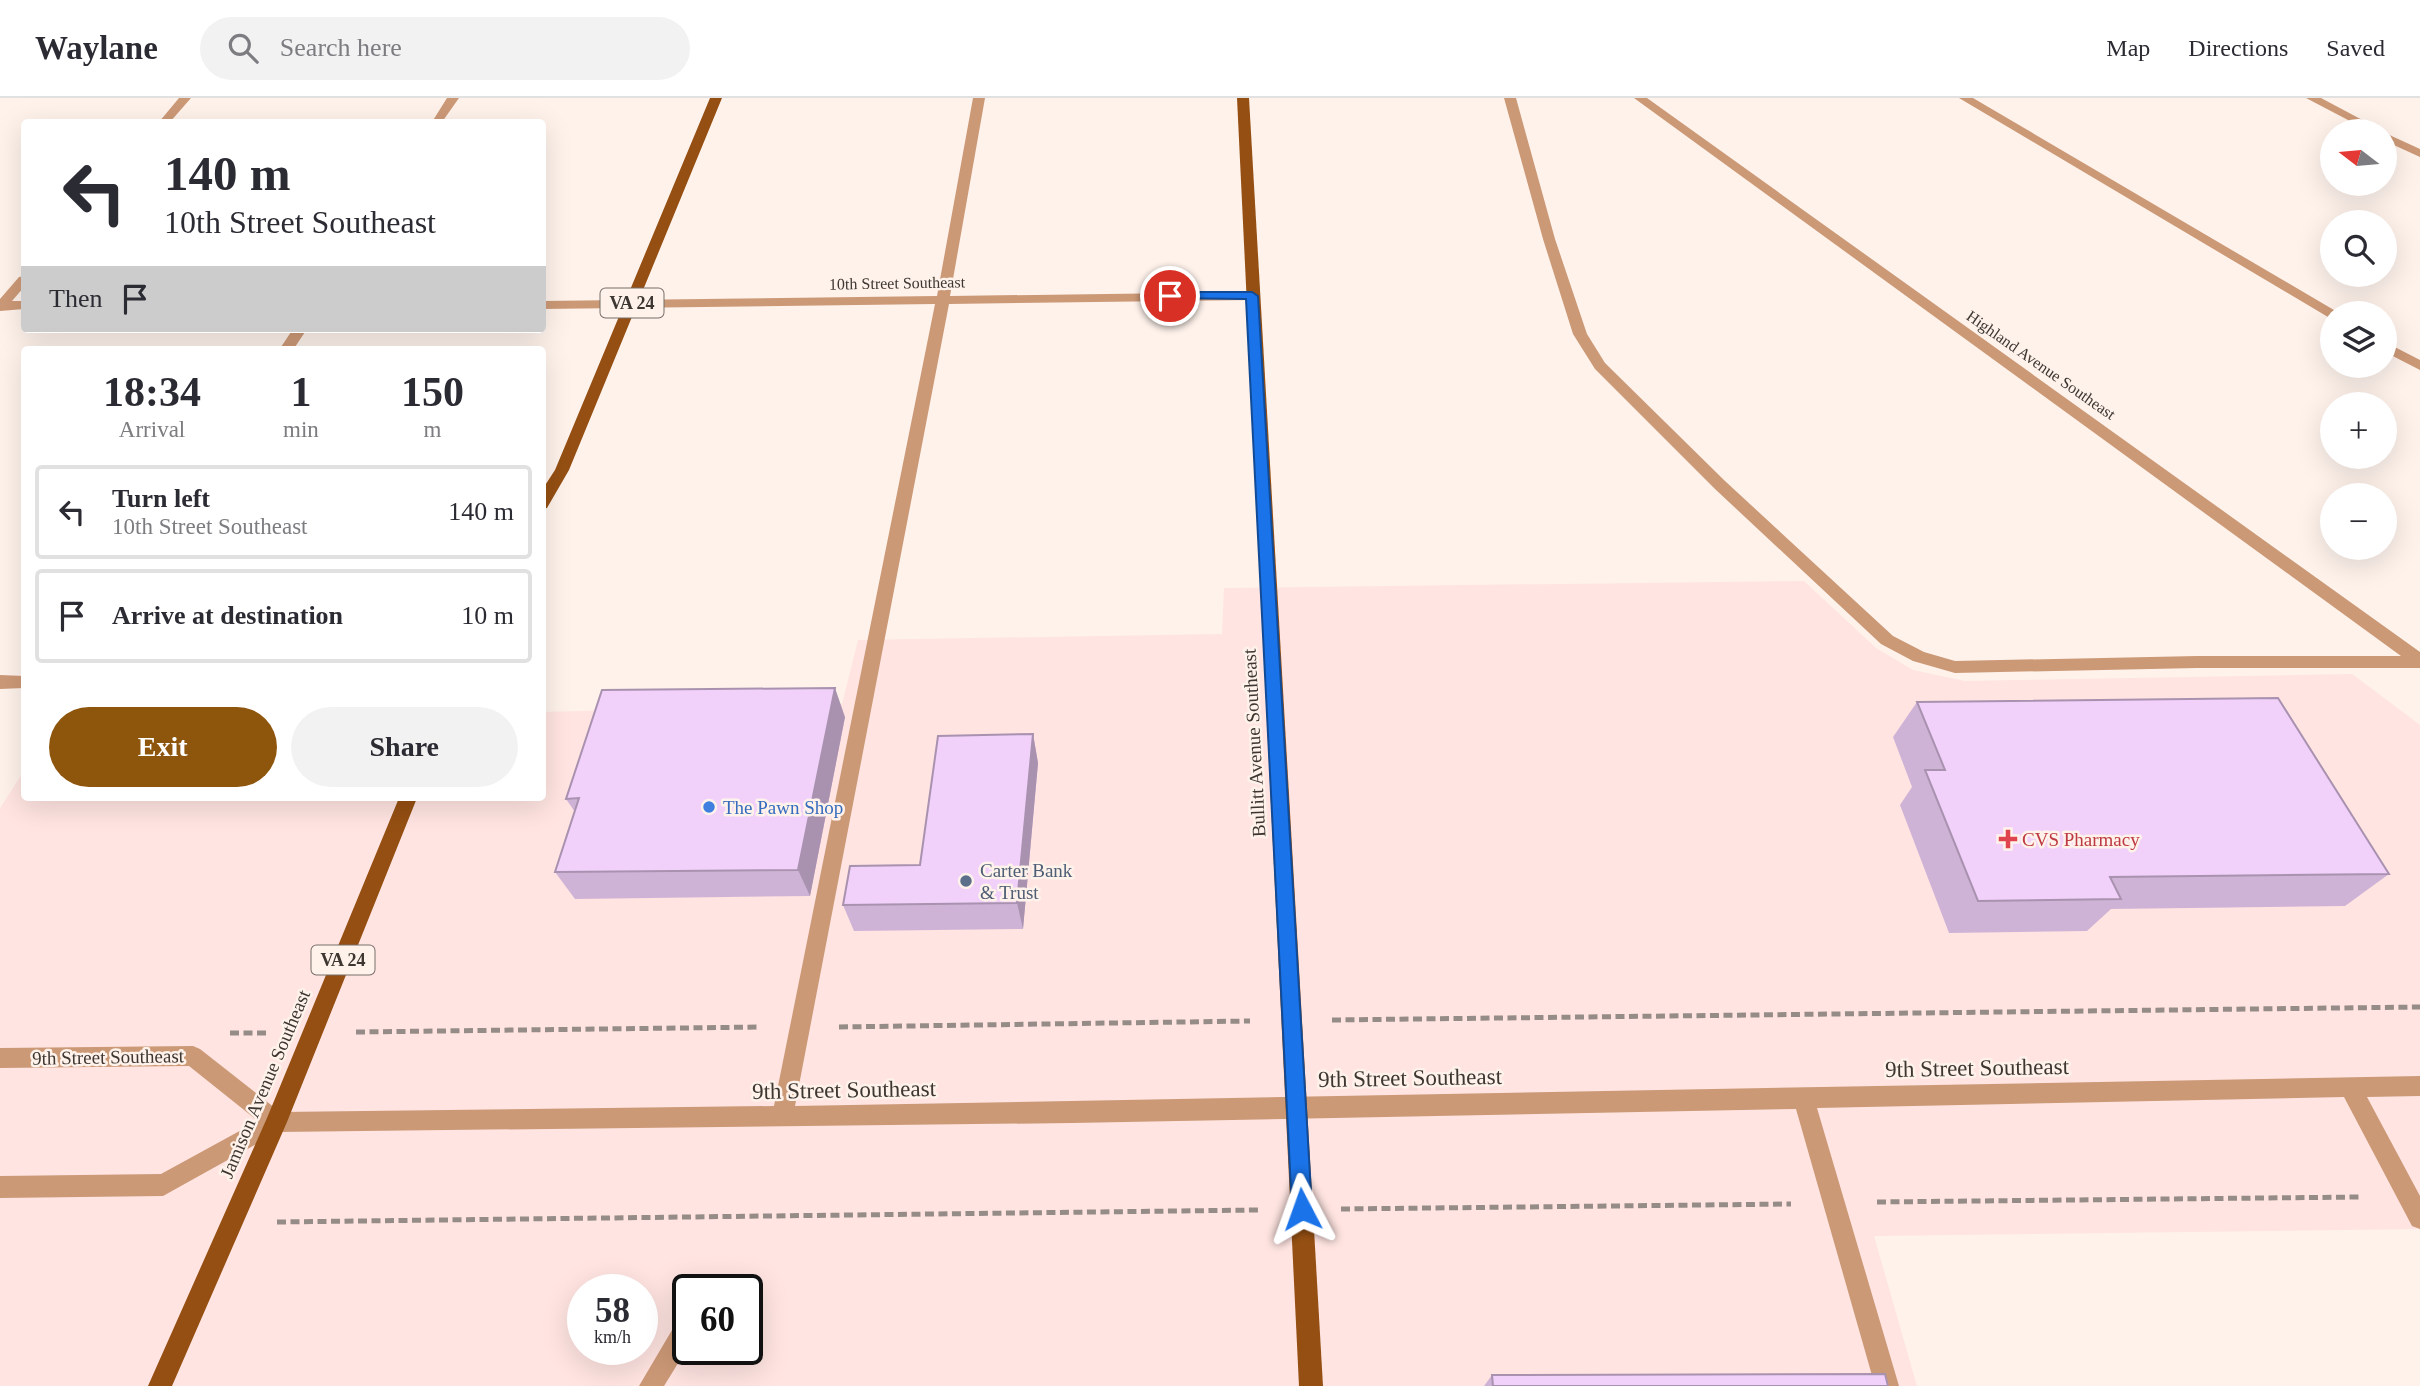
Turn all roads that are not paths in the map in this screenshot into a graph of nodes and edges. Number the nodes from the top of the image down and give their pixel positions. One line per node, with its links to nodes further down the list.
1 (185, 98): 10 (street)
2 (453, 98): 11 (street)
3 (716, 98): 20 (main road, VA 24)
4 (979, 98): 17 (street)
5 (1243, 98): 16 (main road, Bullitt Avenue Southeast)
6 (1510, 98): 26 (street)
7 (1640, 98): 26 (street, Highland Avenue Southeast)
8 (1965, 98): 22 (street)
9 (2312, 98): 12 (street)
10 (167, 119)
11 (439, 119)
12 (2353, 119)
13 (2398, 142): 14 (street)
14 (2420, 153)
15 (21, 283): 21 (street)
16 (1252, 296): 17 (street, 10th Street Southeast); 34 (main road, Bullitt Avenue Southeast)
17 (943, 299): 20 (street, 10th Street Southeast); 35 (street)
18 (21, 305): 21 (street)
19 (546, 305): 20 (street, 10th Street Southeast)
20 (631, 305): 25 (main road, VA 24)
21 (1, 306)
22 (2320, 306)
23 (2397, 353): 24 (street)
24 (2420, 366)
25 (546, 497)
26 (2420, 662)
27 (0, 682): 28 (street)
28 (21, 682)
29 (407, 801): 36 (main road, Jamison Avenue Southeast / VA 24)
30 (0, 1058): 36 (street, 9th Street Southeast)
31 (2420, 1086): 32 (street, 9th Street Southeast)
32 (2350, 1087): 33 (street, 9th Street Southeast); 38 (street)
33 (1803, 1097): 34 (street, 9th Street Southeast); 43 (street)
34 (1296, 1107): 35 (street, 9th Street Southeast); 42 (main road, Bullitt Avenue Southeast)
35 (782, 1117): 36 (street, 9th Street Southeast)
36 (276, 1122): 37 (street, 9th Street Southeast); 40 (main road, Jamison Avenue Southeast / VA 24)
37 (0, 1186)
38 (2420, 1218)
39 (672, 1351): 41 (street)
40 (160, 1386)
41 (651, 1386)
42 (1311, 1386)
43 (1887, 1386)

